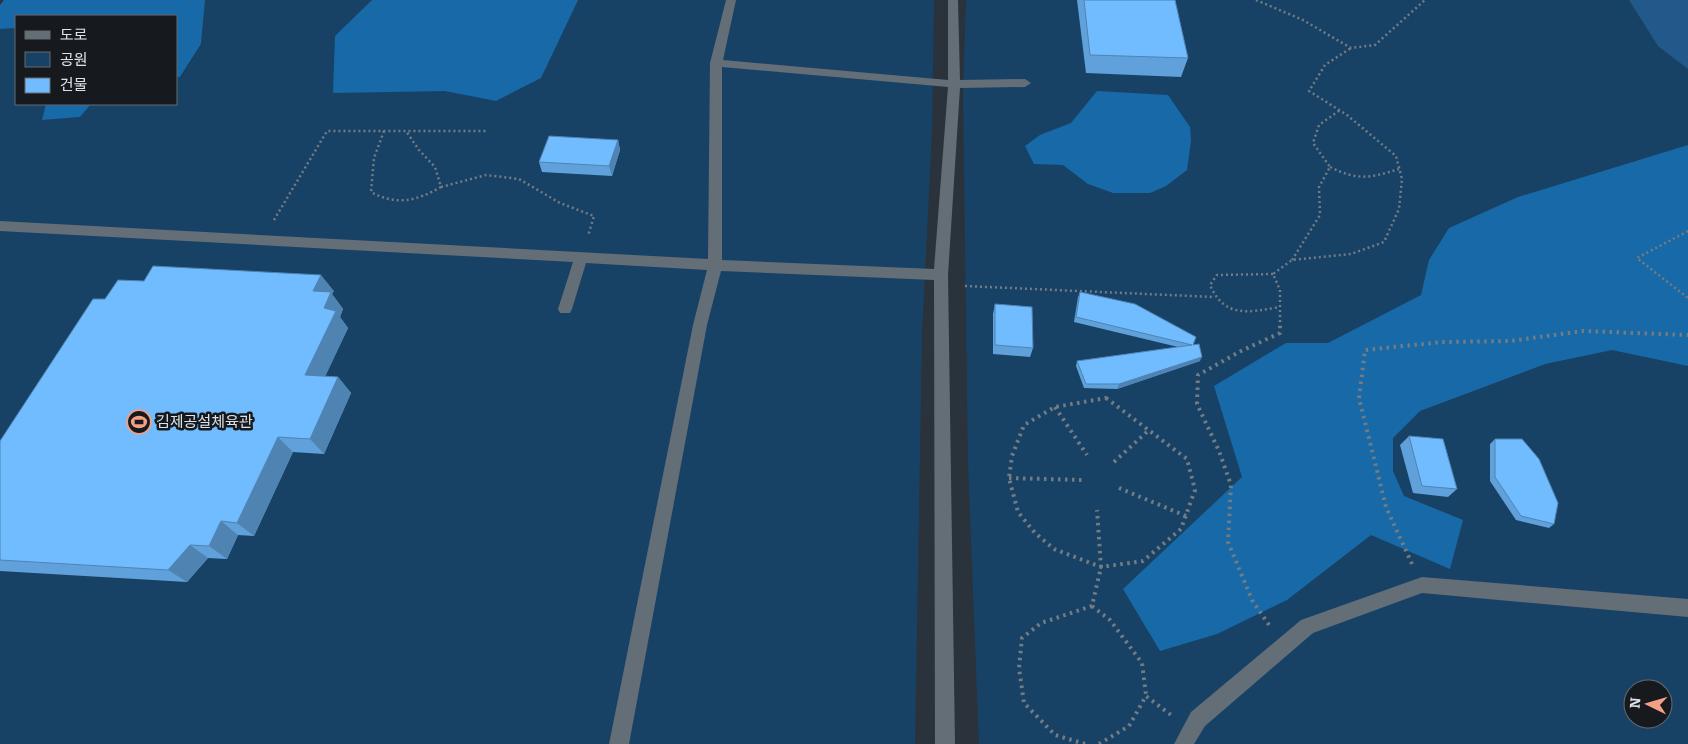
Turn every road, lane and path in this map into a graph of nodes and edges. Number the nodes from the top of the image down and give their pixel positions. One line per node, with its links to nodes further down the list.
1 (731, 0): 6 (street)
2 (953, 0): 8 (street)
3 (1256, 0): 5 (path)
4 (1425, 0): 5 (path)
5 (1352, 48): 9 (path)
6 (716, 63): 8 (street); 21 (street)
7 (1025, 83): 8 (street)
8 (954, 84): 23 (street)
9 (1340, 110): 13 (path); 14 (path)
10 (384, 131): 11 (path); 15 (path); 18 (path)
11 (406, 131): 12 (path); 15 (path)
12 (487, 131)
13 (1330, 167): 14 (path); 20 (path)
14 (1399, 169): 20 (path)
15 (441, 187): 19 (path)
16 (0, 226): 18 (street)
17 (1688, 231): 25 (path)
18 (262, 240): 19 (street)
19 (581, 258): 21 (street); 27 (street)
20 (1292, 260): 22 (path)
21 (715, 265): 23 (street); 45 (street)
22 (1273, 274): 24 (path); 26 (path)
23 (941, 280): 24 (path); 46 (street)
24 (1214, 297): 26 (path)
25 (1688, 298)
26 (1280, 307): 42 (path)
27 (565, 309)
28 (1688, 335): 39 (path)
29 (1054, 407): 30 (path); 31 (path); 33 (path)
30 (1150, 429): 32 (path); 37 (path)
31 (1087, 455)
32 (1114, 462)
33 (1009, 478): 34 (path); 38 (path)
34 (1082, 480)
35 (1119, 488): 37 (path)
36 (1097, 510): 38 (path)
37 (1186, 516): 38 (path)
38 (1101, 567): 40 (path)
39 (1422, 585): 41 (street); 42 (street)
40 (1092, 606): 43 (path); 47 (path)
41 (1688, 608)
42 (1284, 646): 44 (street)
43 (1146, 696): 44 (path); 48 (path)
44 (1188, 738)
45 (619, 744)
46 (945, 744)
47 (1085, 744)
48 (1099, 744)

